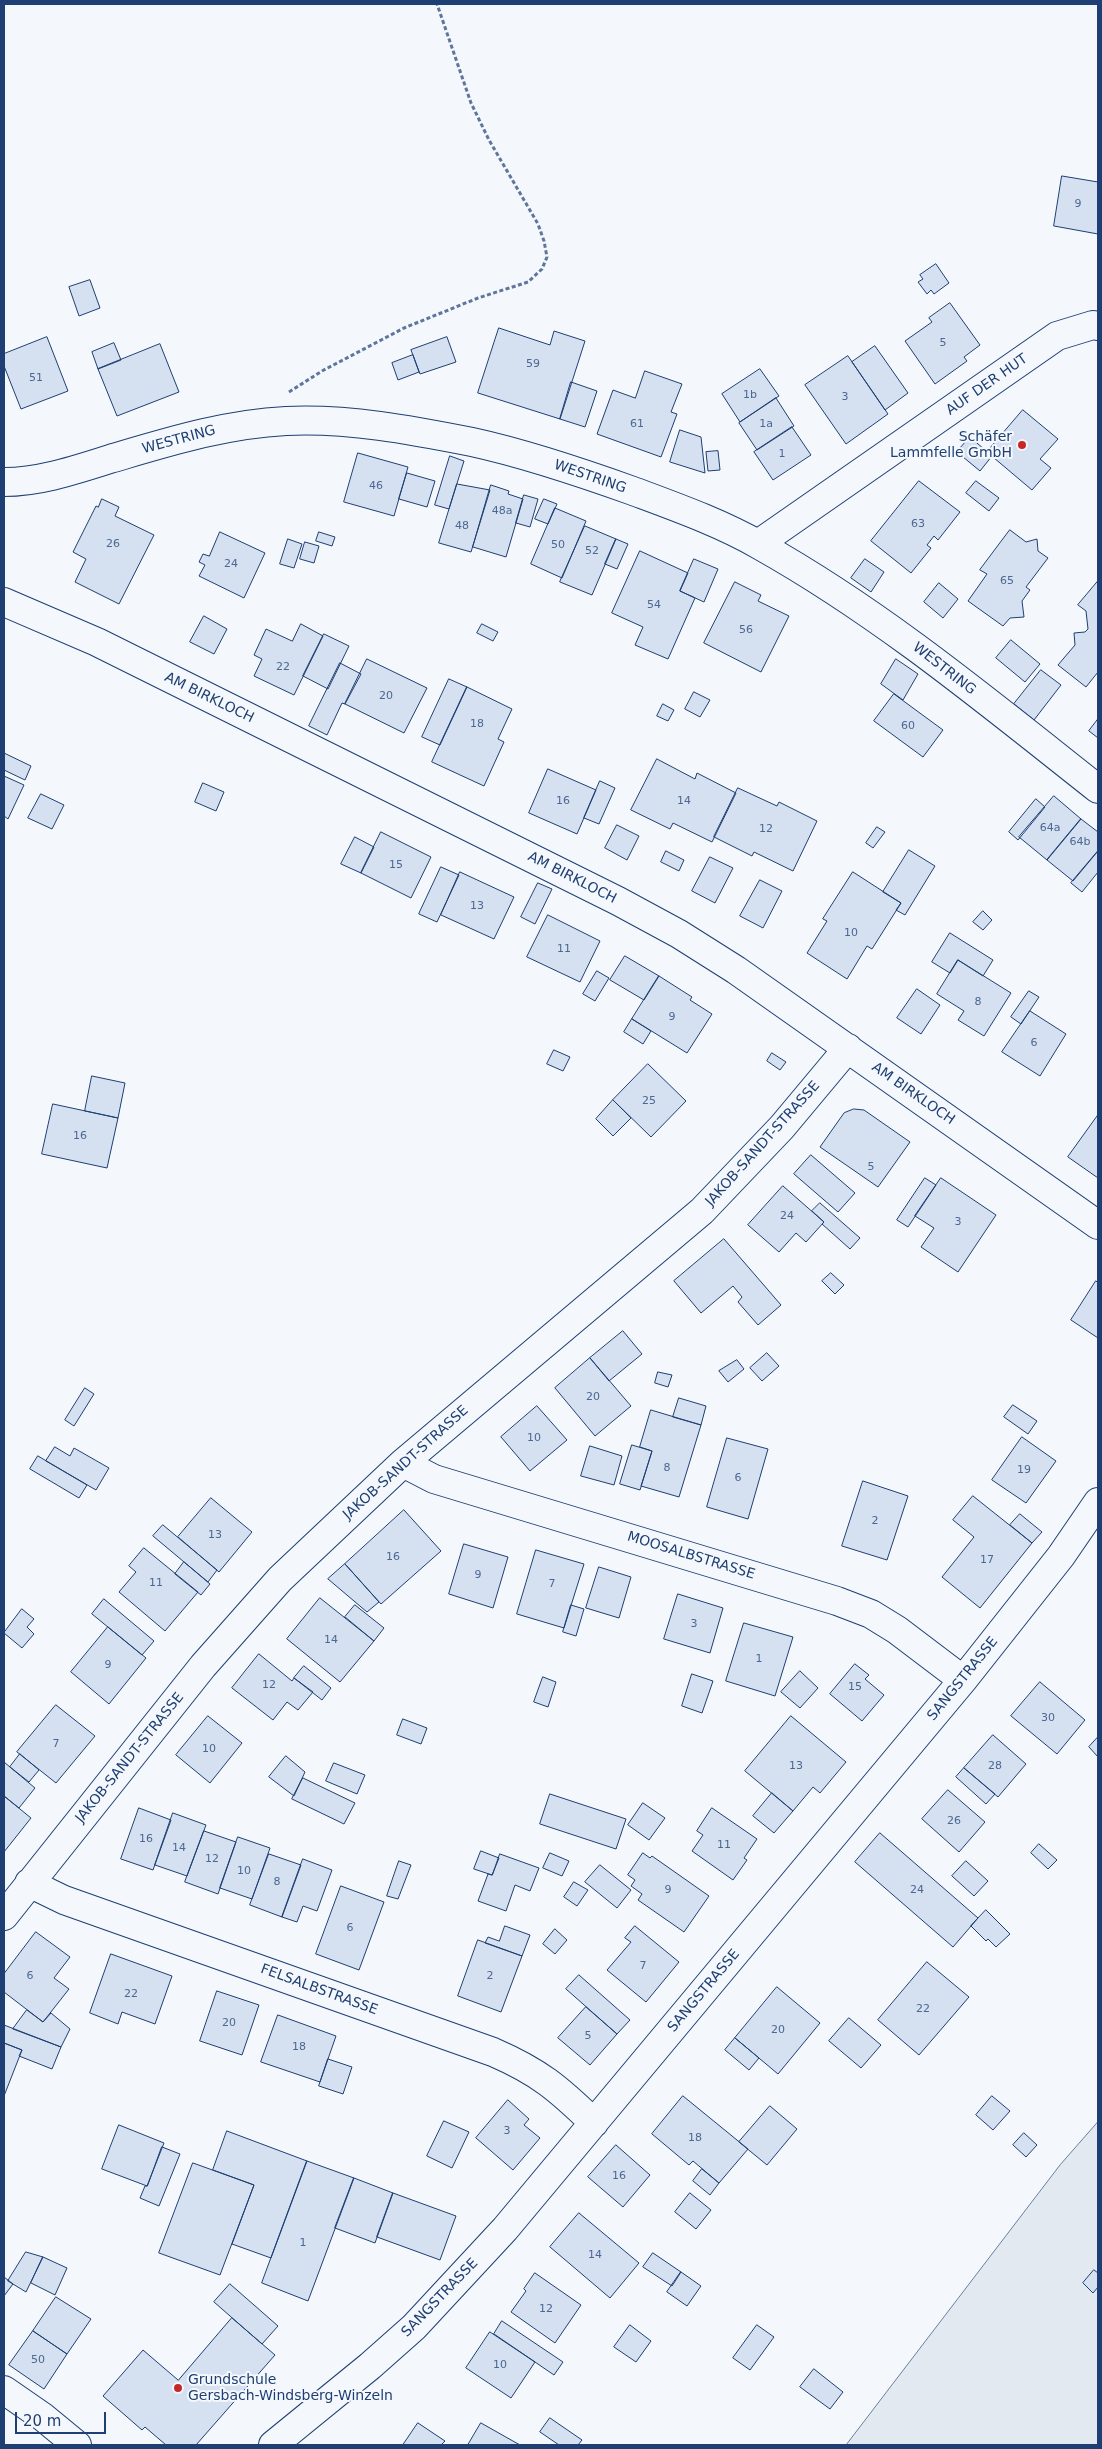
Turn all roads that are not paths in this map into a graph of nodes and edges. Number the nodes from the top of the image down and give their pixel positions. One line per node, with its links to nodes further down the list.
1 (1098, 326): 3 (street, AUF DER HUT)
2 (4, 482): 3 (street, WESTRING)
3 (758, 544): 5 (street, WESTRING)
4 (4, 602): 6 (street, AM BIRKLOCH)
5 (1098, 789)
6 (848, 1048): 7 (street, AM BIRKLOCH); 8 (street, JAKOB-SANDT-STRASSE)
7 (1098, 1225)
8 (403, 1463): 10 (street, MOOSALBSTRASSE); 11 (street, JAKOB-SANDT-STRASSE)
9 (1098, 1502): 10 (street, SANGSTRASSE)
10 (963, 1680): 13 (street, SANGSTRASSE)
11 (29, 1884): 12 (street, JAKOB-SANDT-STRASSE); 13 (street, FELSALBSTRASSE)
12 (4, 1916)
13 (594, 2122): 16 (street, SANGSTRASSE)
14 (4, 2390): 15 (street)
15 (77, 2445)
16 (273, 2445)

